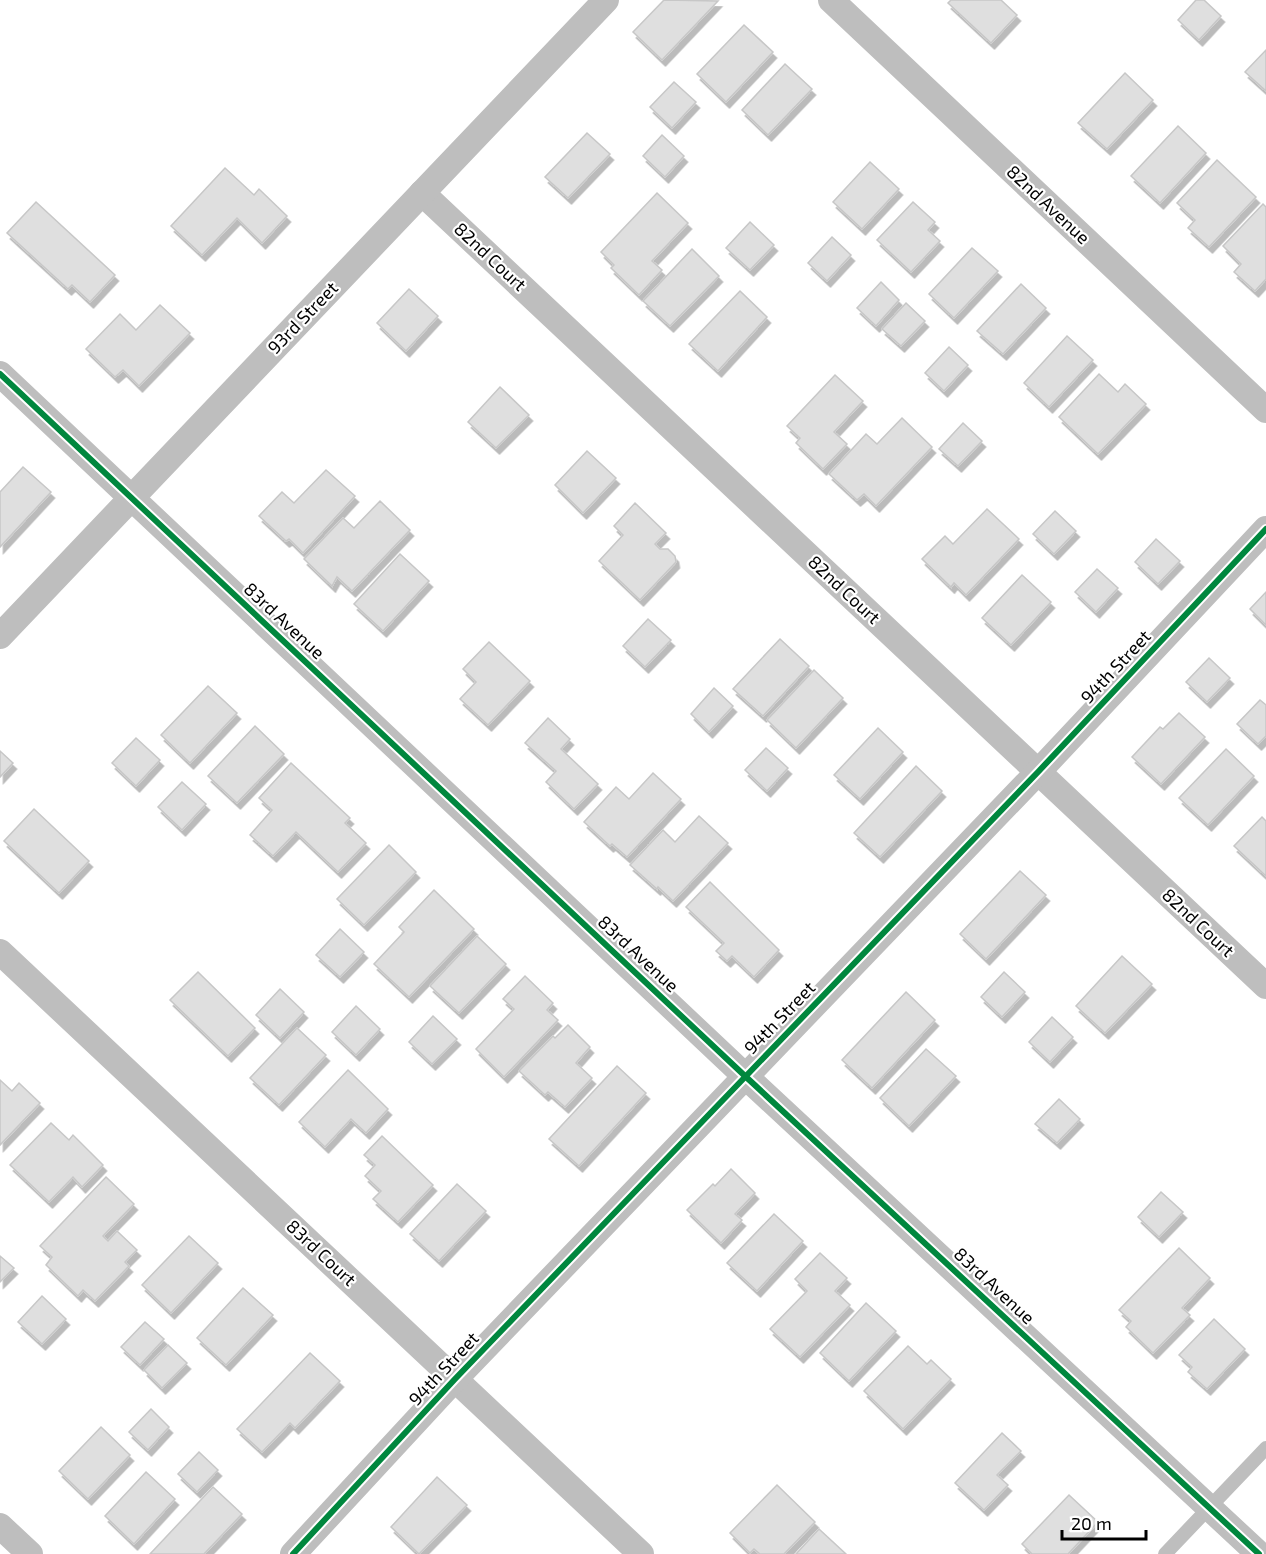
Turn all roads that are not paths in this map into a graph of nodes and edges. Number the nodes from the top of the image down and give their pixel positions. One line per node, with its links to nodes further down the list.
1 (606, 0): 3 (street, 93rd Street)
2 (831, 0): 5 (street, 82nd Avenue)
3 (422, 193): 6 (street, 93rd Street); 9 (street, 82nd Court)
4 (0, 374): 6 (street, 83rd Avenue)
5 (1266, 410)
6 (132, 498): 8 (street, 93rd Street); 12 (street, 83rd Avenue)
7 (1266, 530): 9 (street, 94th Street)
8 (0, 636)
9 (1038, 772): 11 (street, 82nd Court); 12 (street, 94th Street)
10 (0, 952): 13 (street, 83rd Court)
11 (1266, 986)
12 (745, 1076): 13 (street, 94th Street); 15 (street, 83rd Avenue)
13 (455, 1379): 18 (street, 94th Street); 19 (street, 83rd Court)
14 (1266, 1448): 15 (lane)
15 (1210, 1507): 20 (lane); 21 (street, 83rd Avenue)
16 (0, 1526): 17 (street)
17 (30, 1554)
18 (293, 1554)
19 (641, 1554)
20 (1165, 1554)
21 (1259, 1554)

